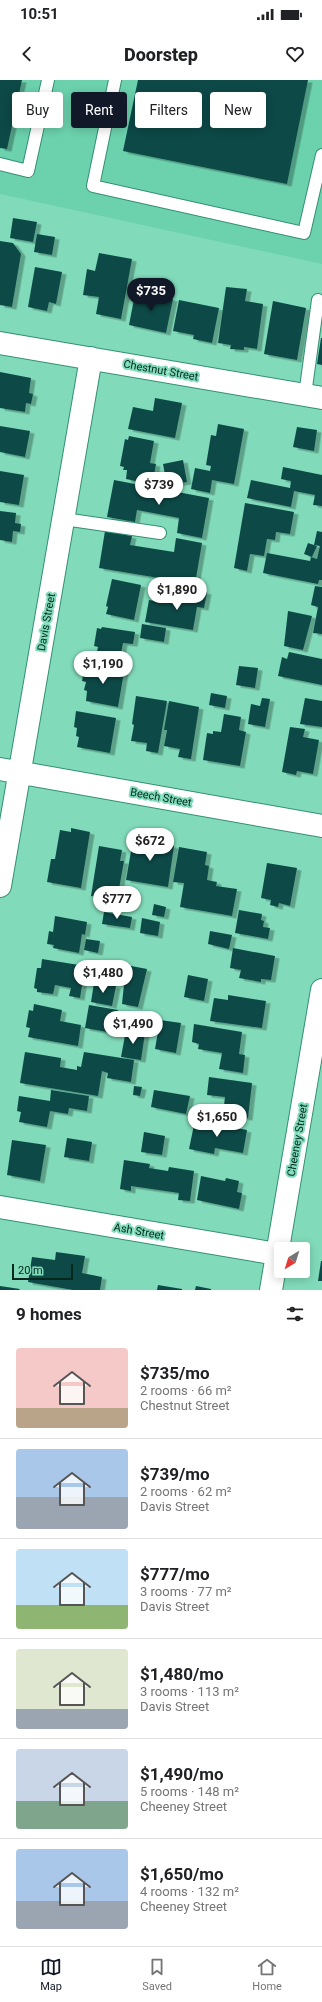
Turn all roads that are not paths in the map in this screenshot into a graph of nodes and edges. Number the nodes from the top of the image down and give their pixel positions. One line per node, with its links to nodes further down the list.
1 (48, 80): 4 (lane)
2 (114, 80): 3 (lane)
3 (322, 155)
4 (0, 164)
5 (318, 300): 8 (lane)
6 (0, 343): 7 (street, Chestnut Street)
7 (91, 358): 8 (street, Chestnut Street); 9 (street, Davis Street)
8 (314, 397)
9 (64, 518): 10 (lane); 11 (street, Davis Street)
10 (160, 533)
11 (10, 770): 12 (street, Beech Street); 13 (street, Davis Street)
12 (322, 826)
13 (0, 886)
14 (322, 990): 16 (street, Cheeney Street)
15 (0, 1207): 17 (street, Ash Street)
16 (279, 1242)
17 (274, 1253)
18 (274, 1272): 19 (street, Cheeney Street)
19 (271, 1290)

